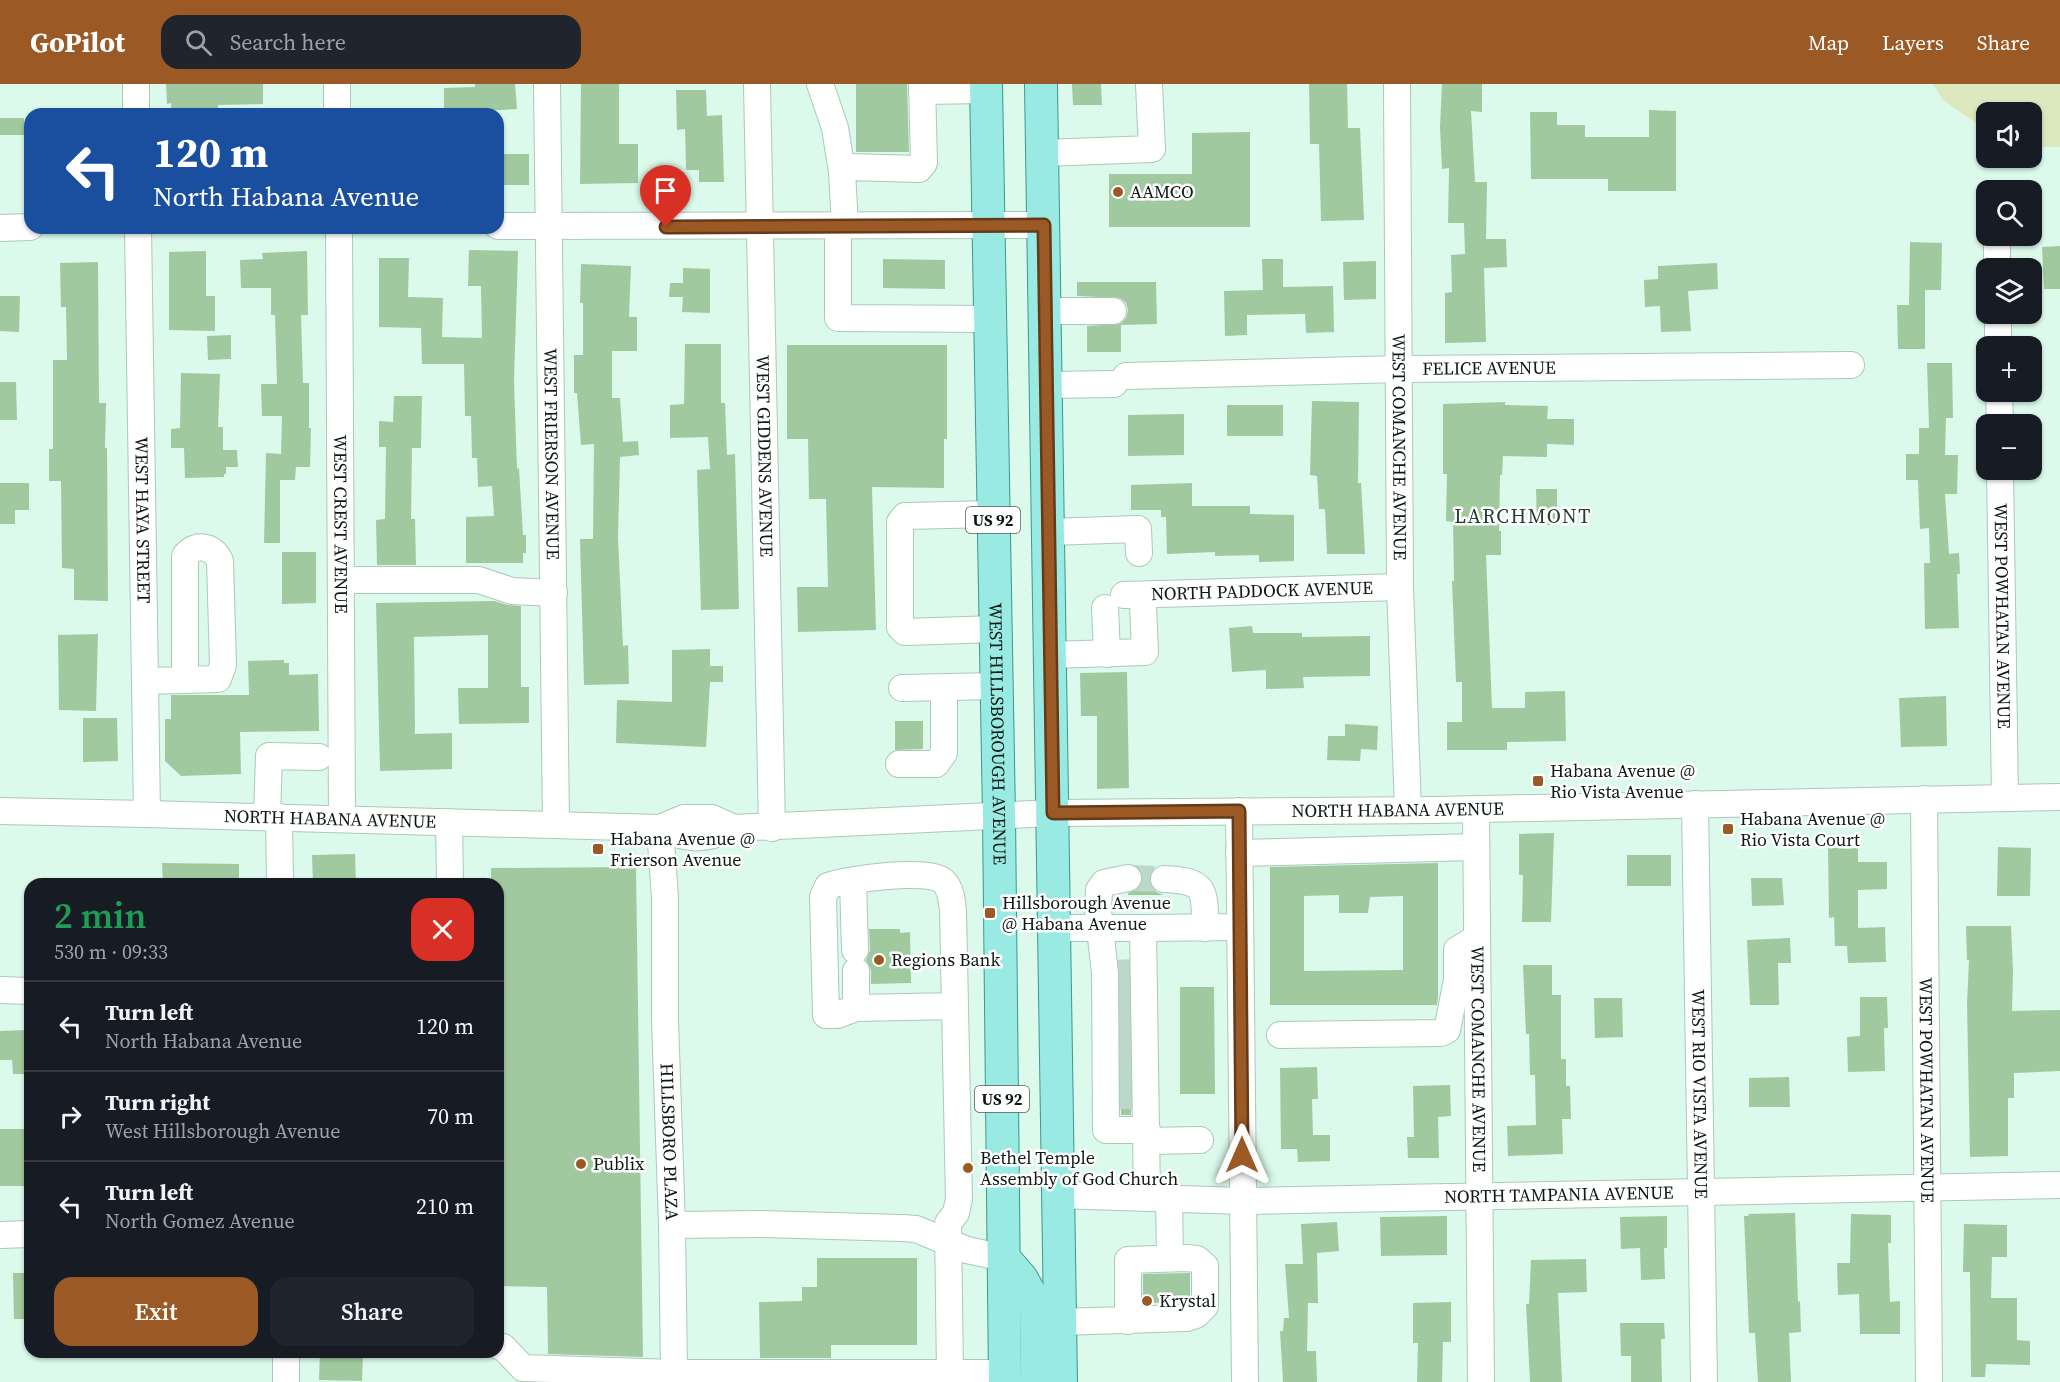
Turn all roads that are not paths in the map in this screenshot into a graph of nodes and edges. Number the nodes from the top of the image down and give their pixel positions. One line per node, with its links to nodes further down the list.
1 (136, 84): 11 (street)
2 (337, 84): 12 (street)
3 (547, 84): 18 (street, WEST FRIERSON AVENUE)
4 (757, 84): 21 (street, WEST GIDDENS AVENUE)
5 (820, 84): 14 (street)
6 (1041, 84): 13 (main road)
7 (1149, 84): 13 (street)
8 (1397, 84): 29 (street, WEST COMANCHE AVENUE)
9 (986, 87): 10 (street); 15 (main road, WEST HILLSBOROUGH AVENUE / US 92)
10 (922, 88): 14 (street)
11 (136, 108)
12 (337, 108)
13 (1043, 153): 16 (main road)
14 (842, 172): 19 (street)
15 (987, 224): 16 (street); 19 (street); 27 (main road, WEST HILLSBOROUGH AVENUE / US 92)
16 (1044, 225): 25 (main road)
17 (504, 226): 18 (street)
18 (549, 226): 21 (street); 37 (street, WEST FRIERSON AVENUE)
19 (842, 226): 21 (street); 27 (street)
20 (24, 227): 22 (street)
21 (758, 227): 65 (street, WEST GIDDENS AVENUE)
22 (0, 228)
23 (138, 234): 43 (street, WEST HAYA STREET)
24 (339, 234): 35 (street, WEST CREST AVENUE)
25 (1046, 311): 26 (street); 30 (main road)
26 (1113, 311)
27 (989, 319): 32 (main road, WEST HILLSBOROUGH AVENUE / US 92)
28 (1851, 365): 29 (street, FELICE AVENUE)
29 (1400, 369): 30 (street, FELICE AVENUE); 36 (street, WEST COMANCHE AVENUE)
30 (1046, 386): 33 (main road)
31 (2000, 480): 50 (street, WEST POWHATAN AVENUE)
32 (993, 514): 39 (main road, WEST HILLSBOROUGH AVENUE / US 92); 39 (street)
33 (1049, 532): 34 (street); 41 (main road)
34 (1139, 553)
35 (341, 580): 37 (street); 61 (street, WEST CREST AVENUE)
36 (1400, 587): 38 (street, NORTH PADDOCK AVENUE); 54 (street, WEST COMANCHE AVENUE)
37 (554, 593): 63 (street, WEST FRIERSON AVENUE)
38 (1124, 602): 40 (street); 40 (street)
39 (995, 629): 44 (main road, WEST HILLSBOROUGH AVENUE / US 92)
40 (1107, 654): 41 (street)
41 (1050, 656): 57 (main road)
42 (185, 680): 42 (street); 43 (street)
43 (145, 681): 58 (street, WEST HAYA STREET)
44 (996, 686): 46 (street); 59 (main road, WEST HILLSBOROUGH AVENUE / US 92)
45 (902, 688): 46 (street)
46 (944, 688): 48 (street)
47 (319, 757): 60 (street)
48 (899, 765)
49 (2060, 797): 50 (street, NORTH HABANA AVENUE)
50 (2005, 798): 51 (street, NORTH HABANA AVENUE)
51 (1924, 799): 52 (street, NORTH HABANA AVENUE); 88 (street, WEST POWHATAN AVENUE)
52 (1695, 804): 53 (street, NORTH HABANA AVENUE); 89 (street, WEST RIO VISTA AVENUE)
53 (1476, 809): 54 (street, NORTH HABANA AVENUE); 66 (street, WEST COMANCHE AVENUE)
54 (1408, 810): 56 (street, NORTH HABANA AVENUE)
55 (0, 811): 58 (street, NORTH HABANA AVENUE)
56 (1239, 811): 57 (street, NORTH HABANA AVENUE); 67 (street)
57 (1053, 813): 59 (street, NORTH HABANA AVENUE); 75 (main road)
58 (147, 814): 60 (street, NORTH HABANA AVENUE)
59 (999, 816): 65 (street, NORTH HABANA AVENUE); 98 (main road, WEST HILLSBOROUGH AVENUE / US 92)
60 (273, 817): 61 (street, NORTH HABANA AVENUE); 68 (street)
61 (342, 819): 62 (street, NORTH HABANA AVENUE)
62 (449, 822): 63 (street, NORTH HABANA AVENUE); 69 (street)
63 (556, 825): 64 (street, NORTH HABANA AVENUE)
64 (660, 828): 65 (street, NORTH HABANA AVENUE); 94 (street, HILLSBORO PLAZA)
65 (772, 828)
66 (1476, 847): 67 (street); 78 (street, WEST COMANCHE AVENUE)
67 (1239, 853): 74 (street)
68 (279, 878)
69 (450, 878)
70 (1128, 878): 73 (street)
71 (1164, 879): 77 (street)
72 (853, 881): 81 (street); 82 (street); 82 (street)
73 (1100, 927): 75 (street); 76 (street); 83 (street)
74 (1240, 927): 77 (street); 93 (street)
75 (1054, 928): 90 (main road)
76 (1143, 928): 77 (street); 83 (street)
77 (1205, 928)
78 (1467, 982): 84 (street); 91 (street, WEST COMANCHE AVENUE)
79 (0, 990): 80 (street)
80 (24, 991)
81 (955, 1006): 82 (street); 97 (street)
82 (856, 1008)
83 (1125, 1035): 85 (street); 85 (street)
84 (1280, 1035)
85 (1147, 1135): 86 (street); 92 (street)
86 (1200, 1140)
87 (2060, 1185): 88 (street, NORTH TAMPANIA AVENUE)
88 (1927, 1188): 89 (street, NORTH TAMPANIA AVENUE); 113 (street, WEST POWHATAN AVENUE)
89 (1702, 1192): 91 (street, NORTH TAMPANIA AVENUE); 112 (street, WEST RIO VISTA AVENUE)
90 (1058, 1195): 92 (street, NORTH TAMPANIA AVENUE); 101 (main road)
91 (1478, 1196): 93 (street, NORTH TAMPANIA AVENUE); 111 (street, WEST COMANCHE AVENUE)
92 (1158, 1198): 93 (street, NORTH TAMPANIA AVENUE); 99 (street)
93 (1242, 1201): 110 (street)
94 (672, 1225): 97 (street, HILLSBORO PLAZA); 104 (street)
95 (24, 1234): 96 (street)
96 (0, 1235)
97 (947, 1241): 98 (street, HILLSBORO PLAZA); 105 (street)
98 (1004, 1258): 106 (main road, WEST HILLSBOROUGH AVENUE / US 92); 108 (main road)
99 (1170, 1258): 100 (street); 100 (street)
100 (1128, 1321): 101 (street)
101 (1060, 1322): 109 (main road)
102 (504, 1348): 104 (street)
103 (286, 1358): 107 (street)
104 (674, 1372): 105 (street)
105 (950, 1373): 106 (street)
106 (1005, 1377)
107 (286, 1382)
108 (1037, 1382)
109 (1061, 1382)
110 (1245, 1382)
111 (1480, 1382)
112 (1704, 1382)
113 (1929, 1382)

